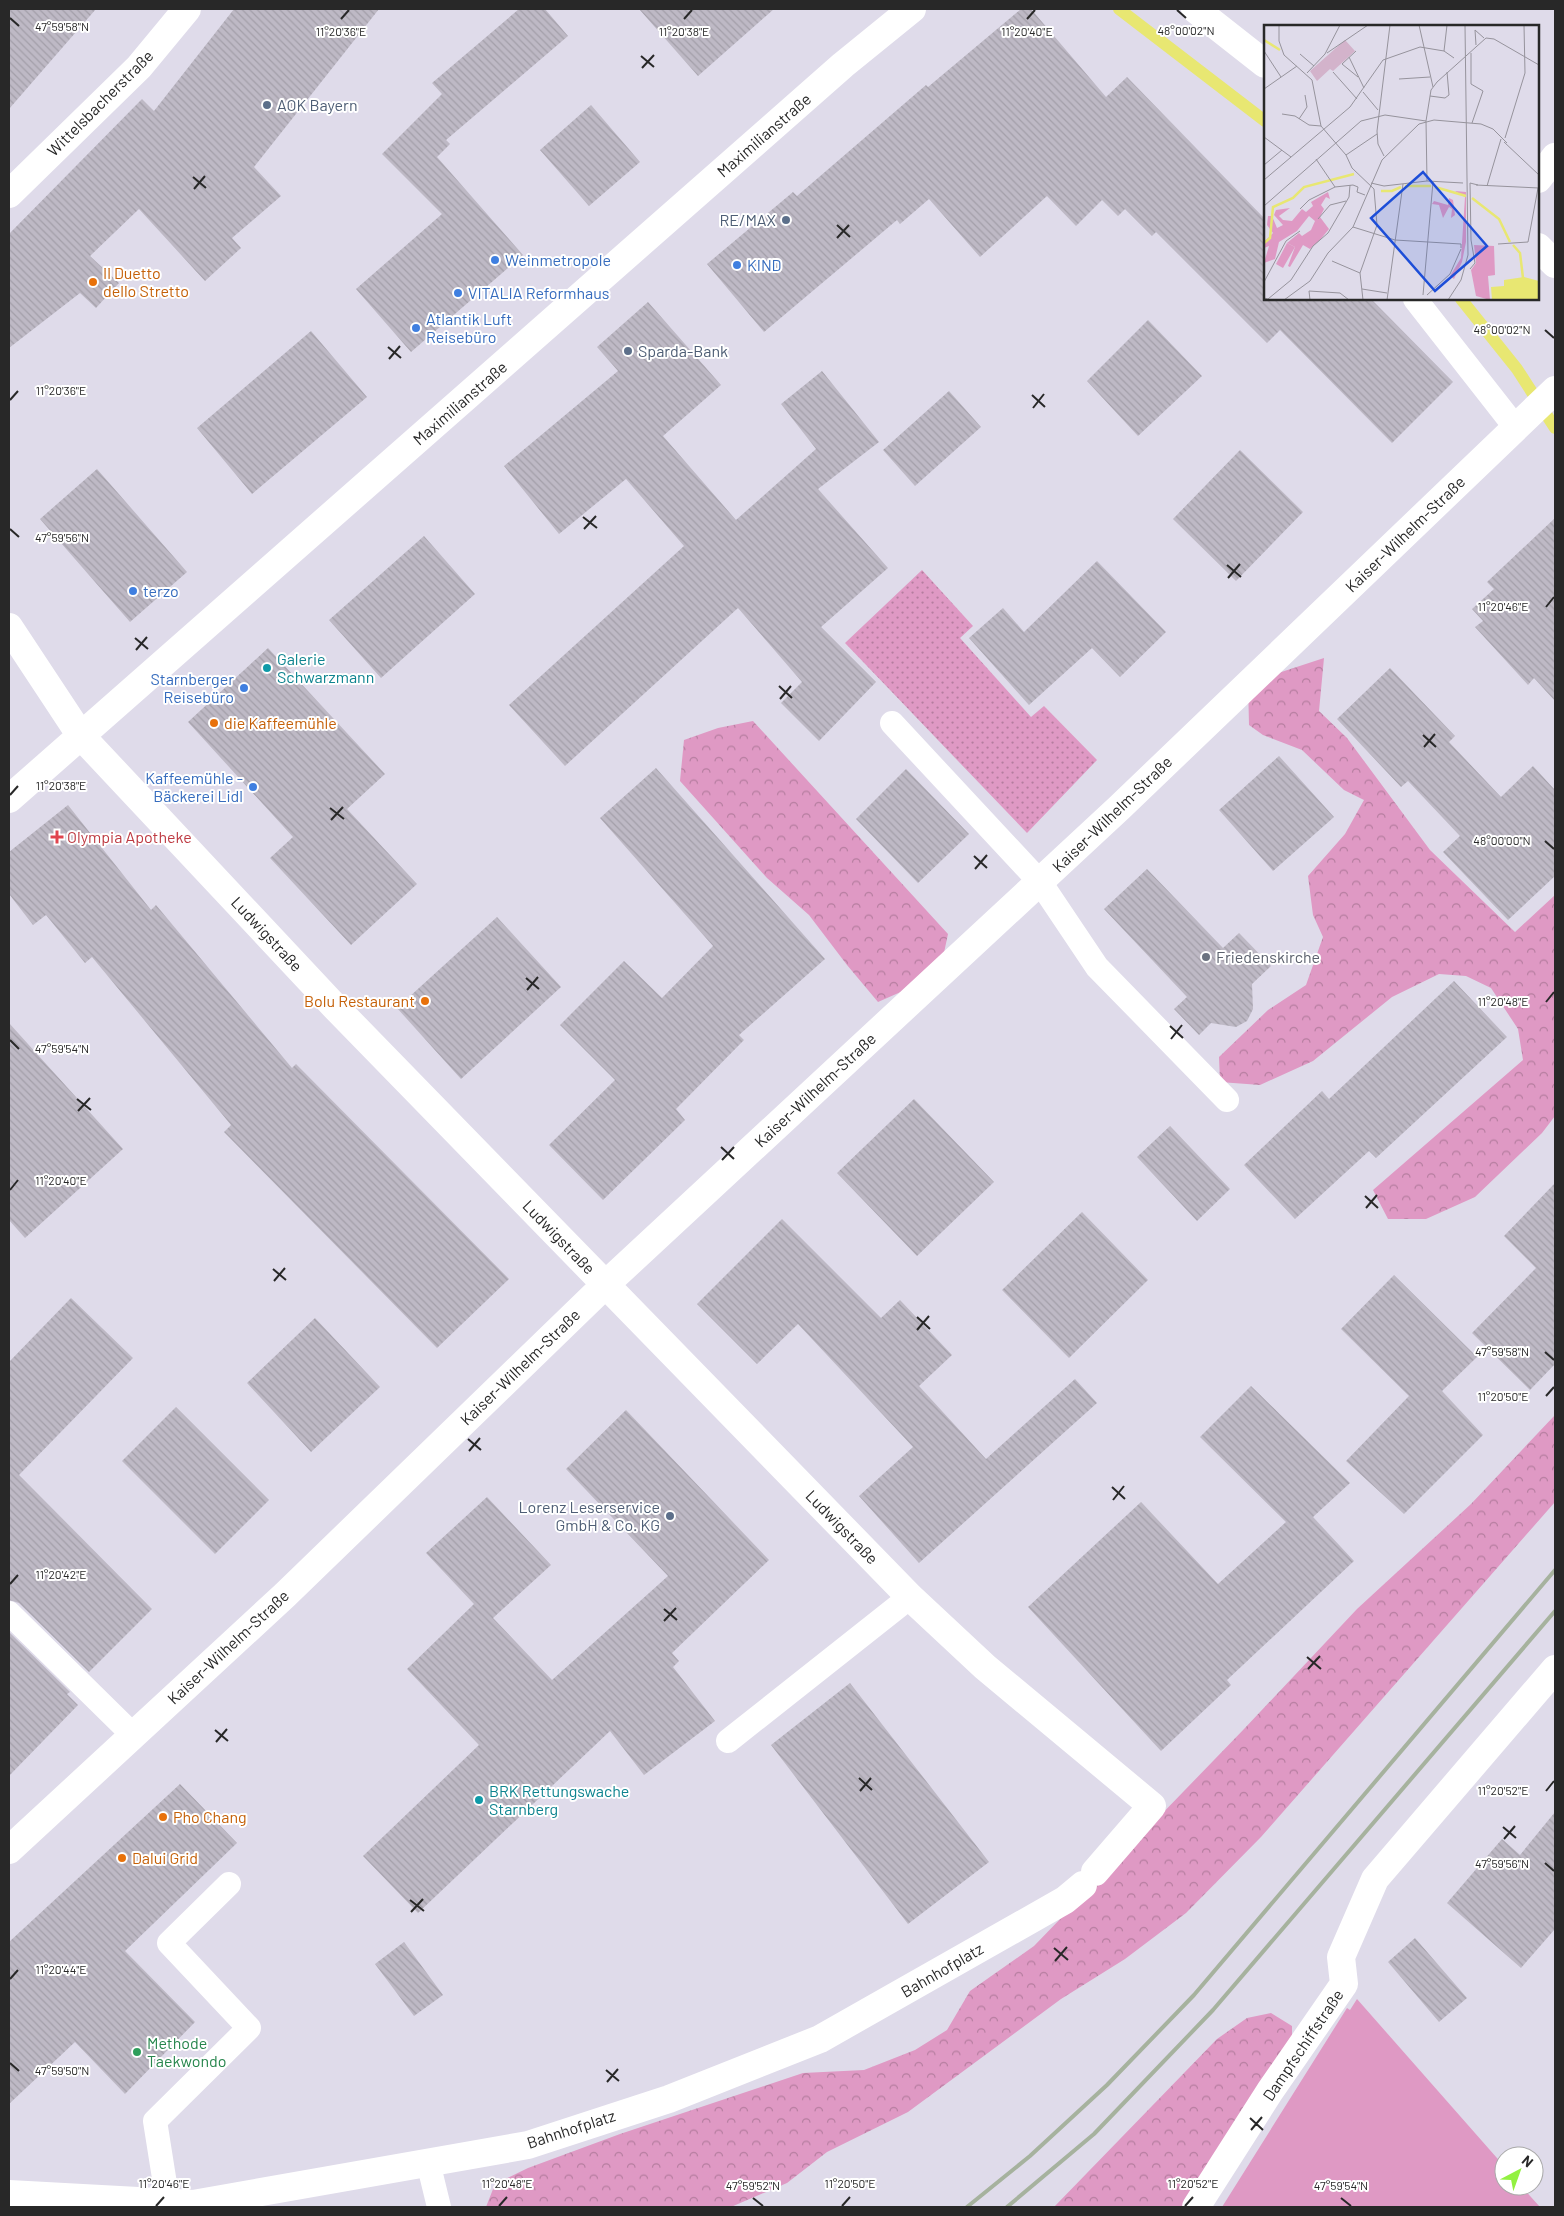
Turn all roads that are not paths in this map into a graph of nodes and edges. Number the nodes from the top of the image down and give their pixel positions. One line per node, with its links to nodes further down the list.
1 (187, 9): 7 (street, Wittelsbacherstraße)
2 (912, 9): 15 (street, Maximilianstraße)
3 (1194, 9): 4 (street)
4 (1264, 63)
5 (1555, 157): 6 (street)
6 (1539, 178)
7 (9, 194)
8 (1539, 248): 9 (street)
9 (1555, 264)
10 (1415, 300): 12 (lane)
11 (1555, 390): 12 (street, Kaiser-Wilhelm-Straße)
12 (1516, 428): 17 (street, Kaiser-Wilhelm-Straße)
13 (9, 626): 15 (street, Ludwigstraße)
14 (892, 723): 17 (lane)
15 (81, 736): 16 (street, Maximilianstraße); 19 (street, Ludwigstraße)
16 (9, 799)
17 (1040, 882): 18 (lane); 19 (street, Kaiser-Wilhelm-Straße)
18 (1227, 1100)
19 (605, 1285): 20 (street, Ludwigstraße); 23 (street, Kaiser-Wilhelm-Straße)
20 (910, 1597): 24 (lane); 25 (street, Ludwigstraße)
21 (9, 1613): 23 (lane)
22 (1555, 1669): 32 (street, Dampfschiffstraße)
23 (133, 1735): 26 (street, Kaiser-Wilhelm-Straße)
24 (728, 1741)
25 (1152, 1806): 28 (street, Bahnhofplatz)
26 (9, 1850)
27 (229, 1884): 30 (lane)
28 (428, 2162): 30 (street, Bahnhofplatz); 31 (lane)
29 (9, 2194): 30 (street, Bahnhofplatz)
30 (185, 2205)
31 (439, 2207)
32 (1196, 2207)

